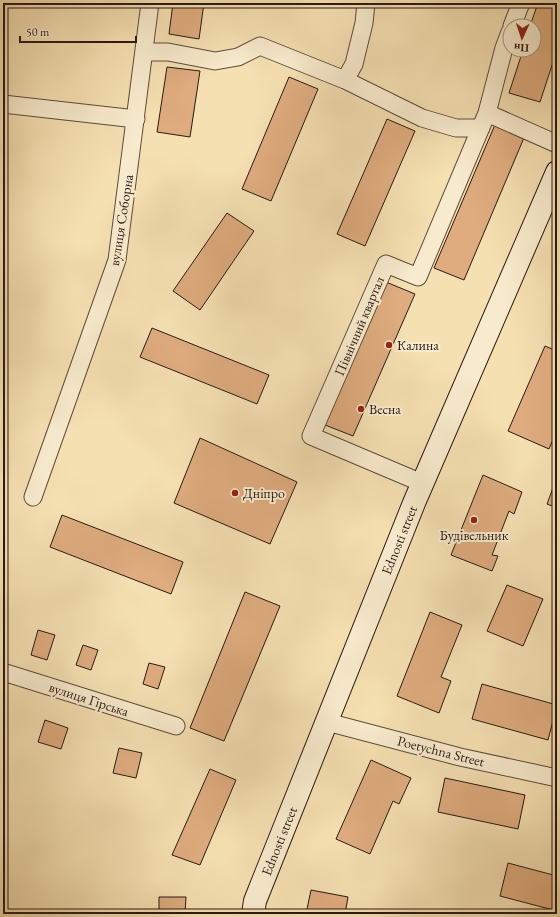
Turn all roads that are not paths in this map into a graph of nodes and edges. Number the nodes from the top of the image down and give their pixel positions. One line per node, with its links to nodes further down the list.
1 (150, 3): 5 (street, вулиця Соборна)
2 (366, 3): 7 (street)
3 (521, 3): 4 (street)
4 (515, 18)
5 (144, 52): 7 (street); 9 (street, вулиця Соборна)
6 (502, 55): 10 (street, Північний квартал)
7 (345, 80): 10 (street)
8 (3, 104): 9 (street)
9 (136, 119): 14 (street, вулиця Соборна)
10 (484, 120): 11 (street); 13 (street, Північний квартал)
11 (557, 144)
12 (557, 172): 13 (street, Ednosti street)
13 (422, 483): 16 (street, Ednosti street)
14 (33, 497)
15 (3, 672): 17 (street, вулиця Гірська)
16 (327, 722): 18 (street, Poetychna Street); 19 (street, Ednosti street)
17 (176, 726)
18 (557, 778)
19 (253, 914)

